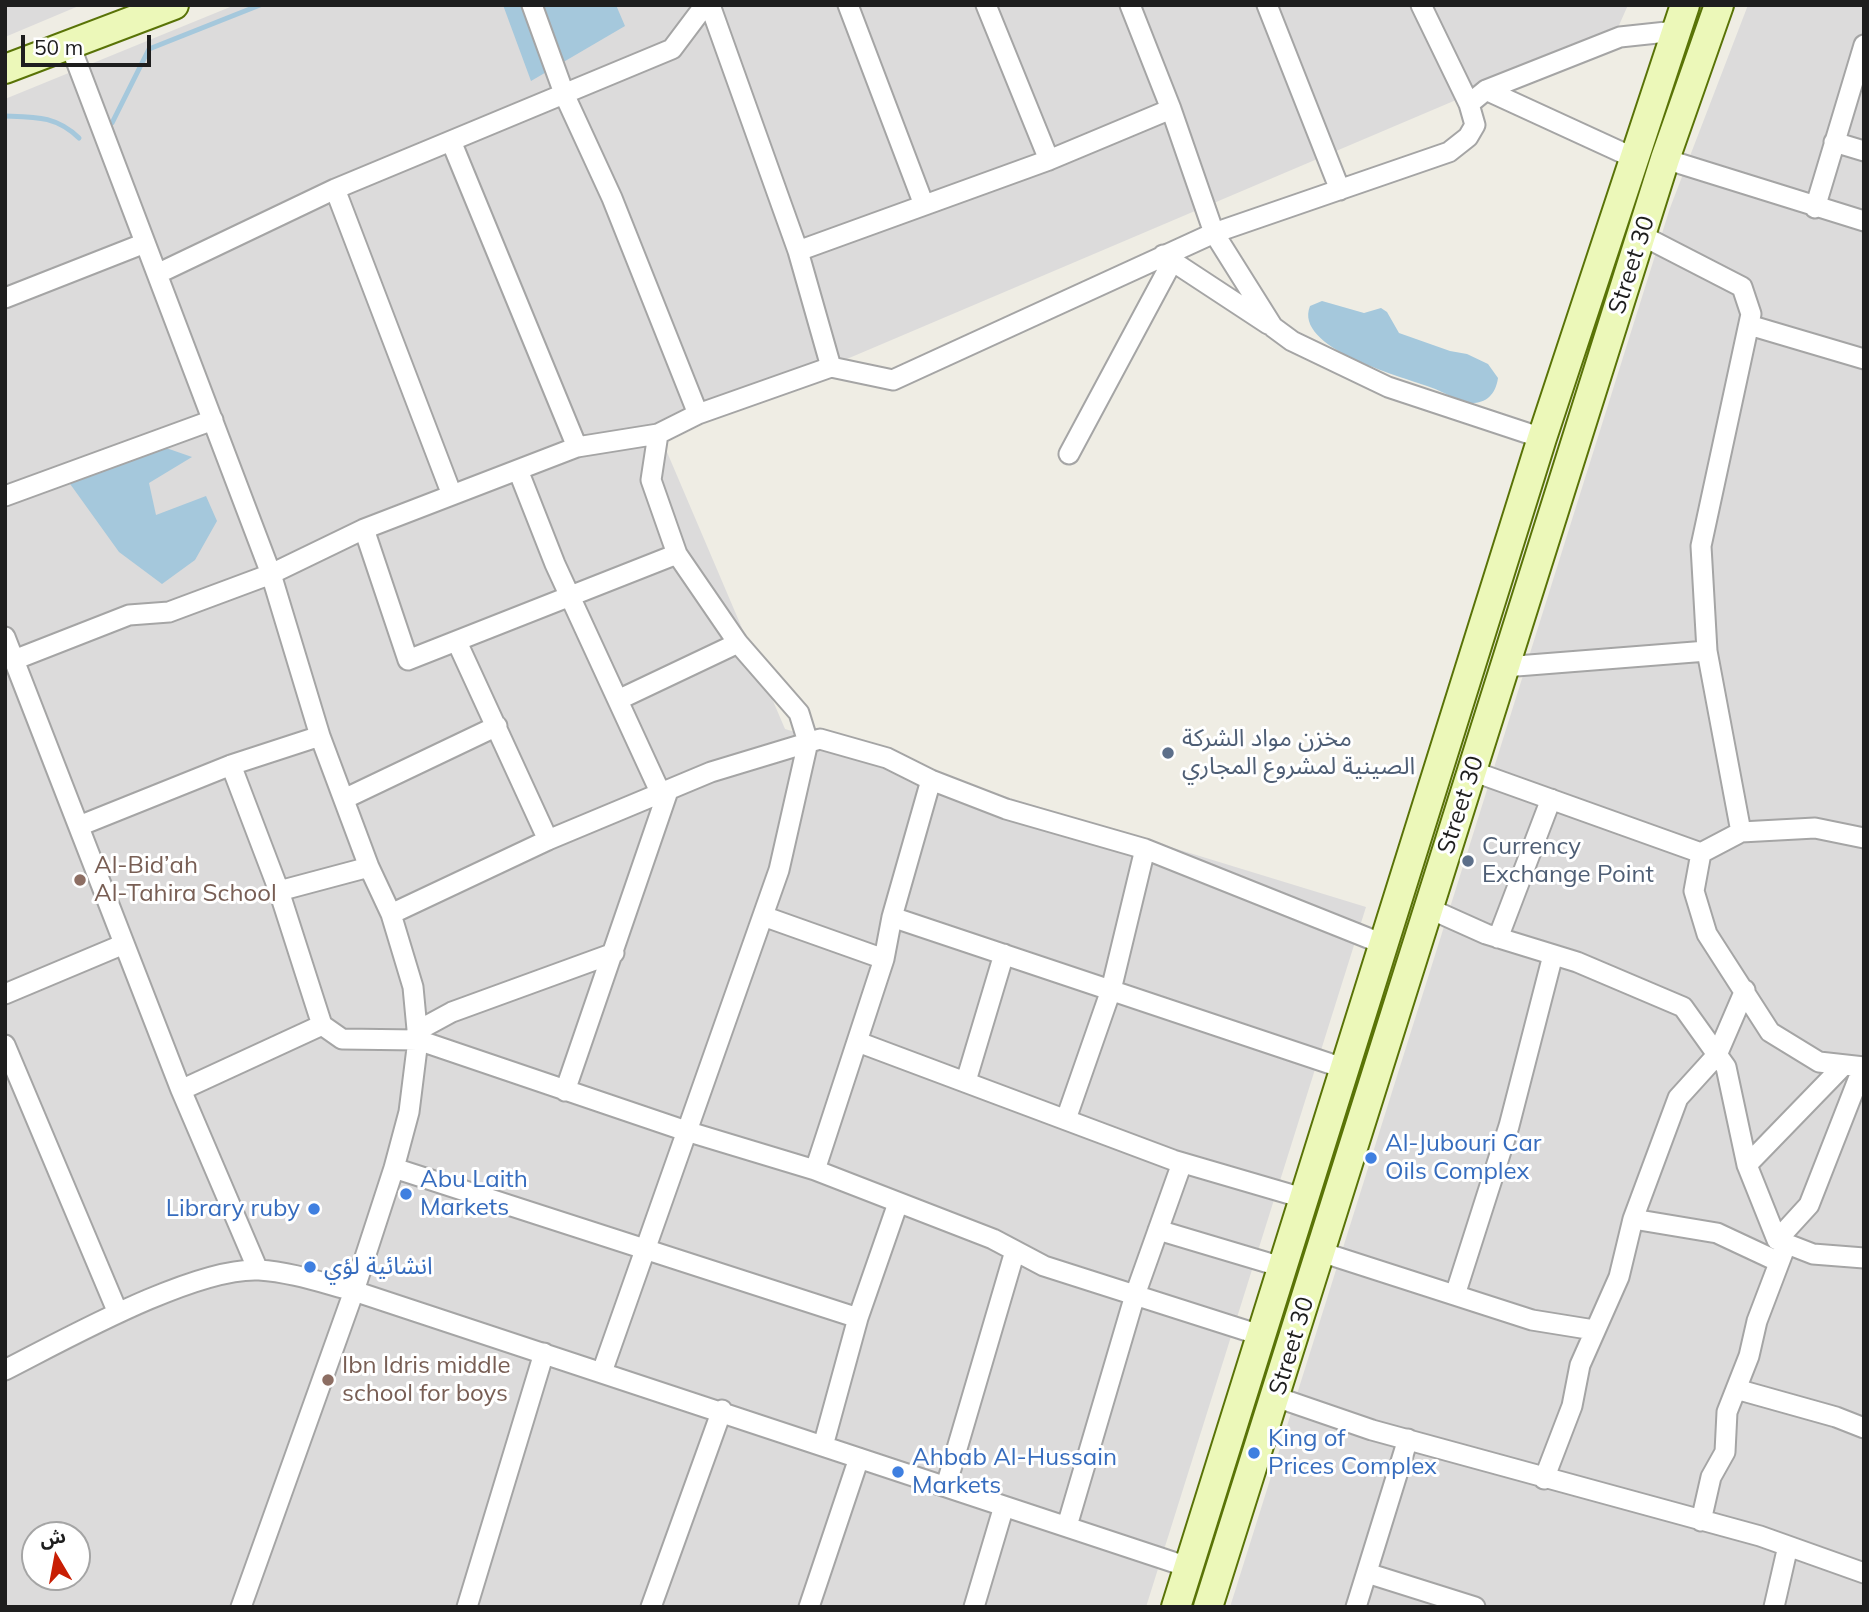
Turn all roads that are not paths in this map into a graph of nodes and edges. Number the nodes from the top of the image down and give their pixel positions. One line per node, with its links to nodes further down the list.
1 (173, 5): 11 (street)
2 (532, 5): 16 (street)
3 (707, 5): 16 (street); 33 (street)
4 (848, 5): 27 (street)
5 (986, 5): 24 (street)
6 (1130, 5): 18 (street)
7 (1267, 5): 26 (street)
8 (1421, 5): 17 (street)
9 (1719, 5): 23 (street, Street 30)
10 (1681, 18): 15 (street); 22 (street, Street 30)
11 (70, 45): 13 (street); 32 (street)
12 (1864, 45): 14 (street)
13 (5, 69)
14 (1860, 69): 20 (street)
15 (1486, 89): 17 (street); 22 (street)
16 (565, 96): 19 (street); 42 (street)
17 (1469, 103): 26 (street)
18 (1171, 109): 24 (street); 30 (street)
19 (451, 141): 25 (street); 47 (street)
20 (1834, 142): 21 (street); 28 (street)
21 (1864, 151)
22 (1634, 158): 41 (street, Street 30)
23 (1665, 159): 28 (street); 31 (street, Street 30)
24 (1049, 160): 27 (street)
25 (335, 189): 35 (street); 52 (street)
26 (1340, 190): 30 (street)
27 (925, 205): 33 (street)
28 (1815, 208): 29 (street)
29 (1864, 221)
30 (1214, 233): 34 (street); 38 (street)
31 (1641, 235): 37 (street); 44 (street, Street 30)
32 (145, 243): 35 (street); 36 (street)
33 (798, 251): 40 (street)
34 (1168, 258): 38 (street); 40 (street); 48 (street)
35 (157, 274): 43 (street)
36 (5, 298)
37 (1749, 325): 39 (street); 61 (street)
38 (1273, 327): 46 (street)
39 (1864, 359)
40 (831, 367): 42 (street)
41 (1550, 411): 44 (street); 46 (street, Street 30)
42 (698, 414): 45 (street)
43 (213, 421): 53 (street); 56 (street)
44 (1583, 421): 51 (street, Street 30)
45 (657, 434): 47 (street); 55 (street)
46 (1542, 438): 50 (street, Street 30)
47 (577, 447): 49 (street)
48 (1069, 454)
49 (518, 470): 52 (street); 57 (street)
50 (1528, 481): 51 (street); 88 (street, Street 30)
51 (1560, 493): 63 (street, Street 30)
52 (452, 495): 54 (street)
53 (5, 496)
54 (364, 529): 56 (street); 59 (street)
55 (677, 554): 57 (street); 60 (street)
56 (271, 574): 62 (street); 66 (street)
57 (571, 594): 59 (street); 64 (street)
58 (5, 637): 62 (street)
59 (457, 642): 65 (street)
60 (738, 643): 64 (street); 67 (street)
61 (1707, 650): 63 (street); 75 (street)
62 (14, 660): 74 (street)
63 (1504, 667): 69 (street, Street 30)
64 (620, 699): 71 (street)
65 (497, 726): 72 (street); 77 (street)
66 (320, 736): 68 (street); 72 (street)
67 (808, 742): 70 (street); 71 (street); 84 (street)
68 (231, 765): 74 (street); 81 (street)
69 (1472, 771): 73 (street); 82 (street, Street 30)
70 (931, 780): 78 (street); 85 (street)
71 (665, 792): 77 (street); 89 (street)
72 (344, 799): 80 (street)
73 (1551, 799): 79 (street); 86 (street)
74 (79, 826): 87 (street)
75 (1741, 832): 76 (street); 79 (street)
76 (1864, 837)
77 (548, 841): 83 (street)
78 (1145, 849): 88 (street); 93 (street)
79 (1701, 853): 94 (street)
80 (369, 867): 81 (street); 83 (street)
81 (279, 891): 96 (street)
82 (1428, 908): 86 (street); 120 (street, Street 30)
83 (391, 914): 97 (street)
84 (763, 916): 92 (street); 108 (street)
85 (892, 917): 90 (street); 92 (street)
86 (1498, 938): 91 (street)
87 (124, 944): 95 (street); 105 (street)
88 (1382, 944): 102 (street, Street 30)
89 (614, 953): 97 (street); 106 (street)
90 (1004, 954): 93 (street); 104 (street)
91 (1553, 955): 100 (street); 127 (street)
92 (884, 959): 98 (street)
93 (1111, 990): 102 (street); 107 (street)
94 (1745, 990): 100 (street); 101 (street)
95 (5, 994)
96 (322, 1025): 97 (street); 105 (street)
97 (418, 1036): 106 (street); 111 (street)
98 (858, 1042): 104 (street); 112 (street)
99 (5, 1045): 103 (street)
100 (1717, 1055): 110 (street); 115 (street)
101 (1857, 1066): 110 (street); 117 (street)
102 (1343, 1068): 113 (street, Street 30)
103 (12, 1080): 128 (street)
104 (967, 1081): 107 (street)
105 (181, 1090): 124 (street)
106 (565, 1091): 108 (street)
107 (1066, 1119): 109 (street)
108 (686, 1131): 112 (street); 118 (street)
109 (1182, 1163): 113 (street); 116 (street)
110 (1747, 1165): 117 (street)
111 (394, 1168): 118 (street); 125 (street)
112 (816, 1170): 114 (street)
113 (1303, 1198): 123 (street, Street 30)
114 (898, 1203): 119 (street); 129 (street)
115 (1633, 1219): 122 (street); 130 (street)
116 (1158, 1230): 123 (street); 126 (street)
117 (1782, 1242): 121 (street); 122 (street)
118 (646, 1249): 129 (street); 134 (street)
119 (1015, 1251): 126 (street); 143 (street)
120 (1321, 1252): 127 (street); 136 (street, Street 30)
121 (1864, 1258)
122 (1779, 1262): 135 (street)
123 (1282, 1267): 131 (street, Street 30)
124 (258, 1270): 125 (street); 128 (street)
125 (354, 1291): 132 (street); 151 (street)
126 (1135, 1295): 131 (street); 146 (street)
127 (1455, 1295): 130 (street)
128 (118, 1313): 133 (street)
129 (858, 1318): 140 (street)
130 (1594, 1330): 142 (street)
131 (1260, 1335): 148 (street, Street 30)
132 (544, 1353): 134 (street); 152 (street)
133 (5, 1370)
134 (602, 1373): 137 (street)
135 (1736, 1389): 138 (street); 145 (street)
136 (1276, 1397): 139 (street); 157 (street, Street 30)
137 (722, 1410): 140 (street); 153 (street)
138 (1864, 1428)
139 (1408, 1440): 142 (street); 149 (street)
140 (823, 1446): 141 (street)
141 (859, 1458): 143 (street); 154 (street)
142 (1544, 1479): 145 (street)
143 (946, 1486): 144 (street)
144 (1004, 1506): 146 (street); 155 (street)
145 (1701, 1521): 147 (street)
146 (1066, 1526): 148 (street)
147 (1788, 1546): 150 (street); 160 (street)
148 (1188, 1567): 156 (street, Street 30)
149 (1367, 1573): 158 (street); 159 (street)
150 (1864, 1573)
151 (242, 1607)
152 (467, 1607)
153 (651, 1607)
154 (809, 1607)
155 (974, 1607)
156 (1176, 1607)
157 (1208, 1607)
158 (1356, 1607)
159 (1475, 1607)
160 (1774, 1607)

